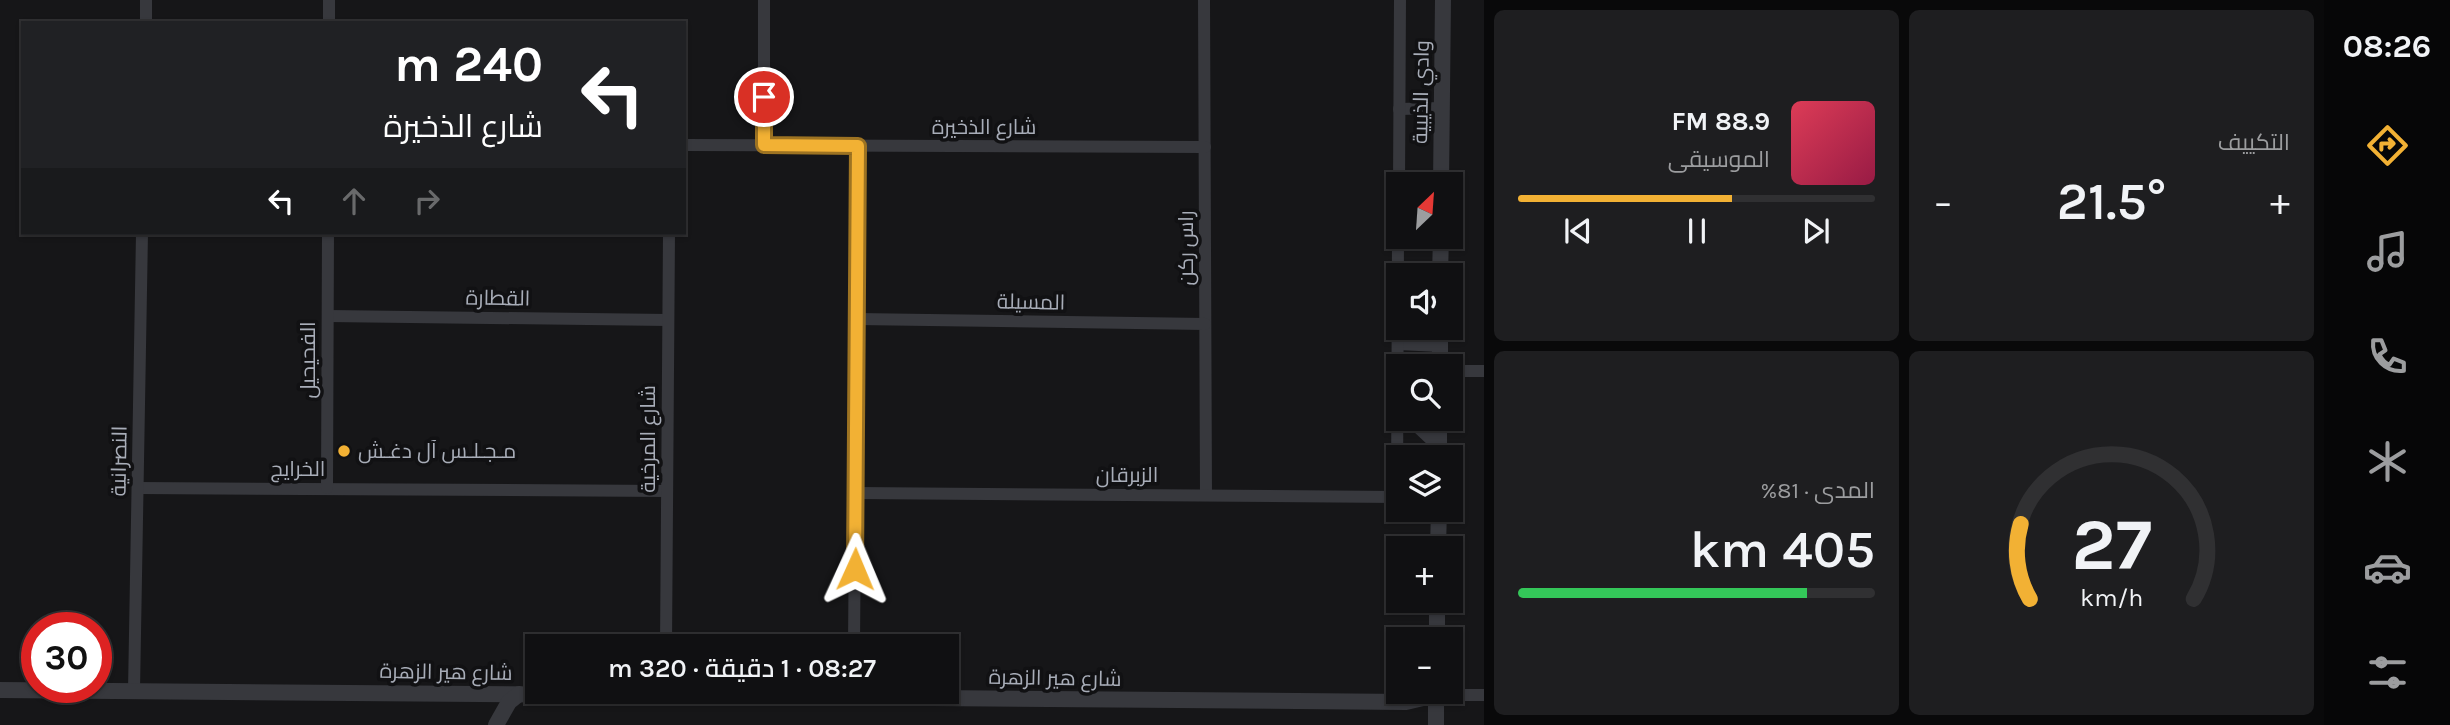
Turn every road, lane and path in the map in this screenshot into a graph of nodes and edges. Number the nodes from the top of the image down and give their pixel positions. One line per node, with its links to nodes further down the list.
1 (146, 0): 7 (street)
2 (329, 0): 8 (street)
3 (764, 0): 12 (street)
4 (1204, 0): 14 (street, راس ركن)
5 (1400, 0): 10 (street)
6 (1443, 0): 9 (street, وادي الذيبية)
7 (146, 21)
8 (329, 21)
9 (1442, 108): 10 (street); 16 (street, وادي الذيبية)
10 (1399, 109): 15 (street)
11 (686, 145): 12 (street, شارع الذخيرة)
12 (764, 145): 13 (street, شارع الذخيرة)
13 (858, 146): 14 (street, شارع الذخيرة); 22 (street)
14 (1205, 147): 24 (street, راس ركن)
15 (1399, 172)
16 (1441, 172)
17 (142, 235): 34 (street, النصرانية)
18 (328, 235): 21 (street, الفحيحيل)
19 (669, 235): 23 (street, شارع المرخية)
20 (1398, 249): 26 (street)
21 (328, 316): 23 (street, القطارة); 35 (street, الفحيحيل)
22 (857, 319): 24 (street, المسيلة); 37 (street)
23 (668, 320): 36 (street, شارع المرخية)
24 (1205, 324): 38 (street, راس ركن)
25 (1440, 340): 27 (street)
26 (1398, 344): 27 (street); 28 (street)
27 (1440, 346): 29 (street)
28 (1398, 354)
29 (1440, 354)
30 (1463, 371): 31 (street)
31 (1484, 371)
32 (1420, 431): 33 (street)
33 (1433, 445)
34 (138, 488): 35 (street, الخرايج); 43 (street, النصرانية)
35 (327, 488): 36 (street, الخرايج)
36 (667, 491): 40 (street, شارع المرخية)
37 (856, 493): 38 (street, الزبرقان); 41 (street)
38 (1206, 495): 39 (street, الزبرقان)
39 (1386, 497)
40 (666, 634)
41 (854, 634)
42 (0, 690): 43 (street, شارع هير الزهرة)
43 (135, 691): 44 (street, شارع هير الزهرة)
44 (491, 693): 45 (street, شارع هير الزهرة); 52 (street)
45 (519, 694): 46 (street, شارع هير الزهرة); 52 (street)
46 (525, 694)
47 (1463, 694): 48 (street)
48 (1484, 695)
49 (959, 696): 50 (street, شارع هير الزهرة)
50 (1386, 702)
51 (1436, 704): 53 (street)
52 (494, 725)
53 (1436, 725)

